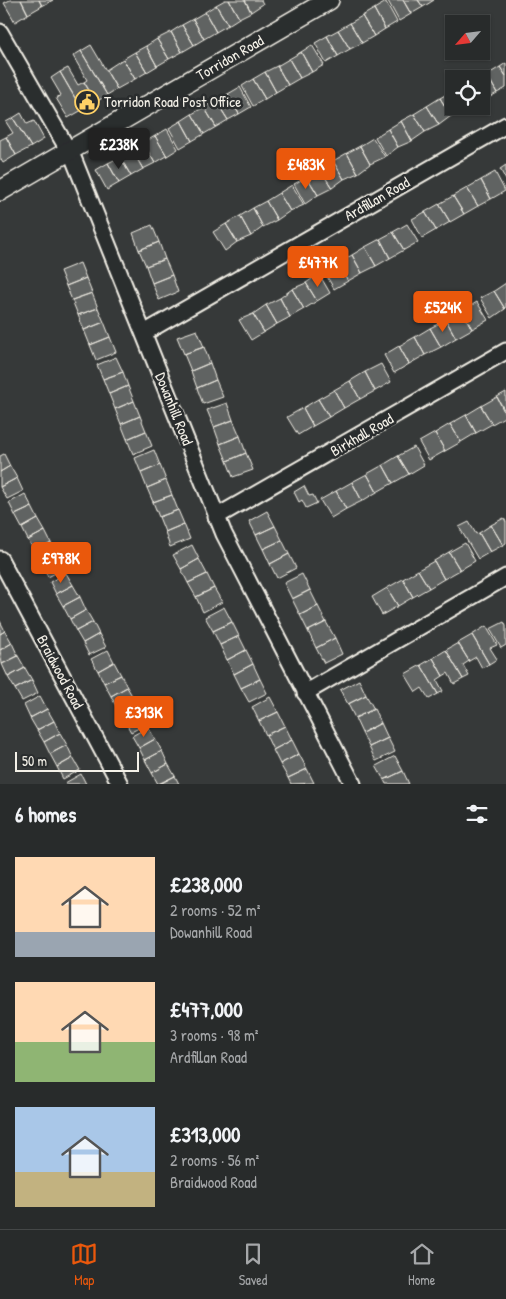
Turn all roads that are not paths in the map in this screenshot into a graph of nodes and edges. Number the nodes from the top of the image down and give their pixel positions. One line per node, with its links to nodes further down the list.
1 (329, 0): 4 (street, Torridon Road)
2 (0, 32): 4 (street, Dowanhill Road)
3 (506, 124): 6 (street, Ardfillan Road)
4 (69, 151): 5 (street, Torridon Road); 6 (street, Dowanhill Road)
5 (0, 191)
6 (144, 333): 8 (street, Dowanhill Road)
7 (506, 351): 8 (street, Birkhall Road)
8 (216, 517): 11 (street, Dowanhill Road)
9 (0, 559): 12 (street, Braidwood Road)
10 (506, 577): 11 (street)
11 (305, 693): 13 (street, Dowanhill Road)
12 (120, 784)
13 (353, 784)

